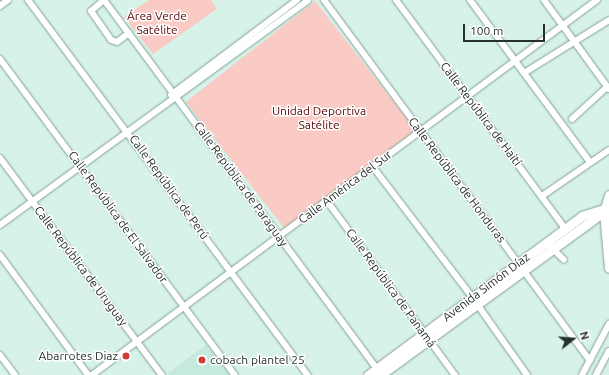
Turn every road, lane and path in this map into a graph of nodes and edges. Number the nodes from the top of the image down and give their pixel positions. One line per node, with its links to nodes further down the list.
1 (8, 0): 11 (street)
2 (28, 0): 25 (street, Calle República de Perú)
3 (104, 0): 14 (street, Calle República de Paraguay); 14 (street)
4 (297, 0): 20 (street)
5 (308, 0): 22 (street)
6 (324, 0): 26 (street, Calle República de Honduras)
7 (396, 0): 21 (street, Calle República de Haití)
8 (470, 0): 17 (street)
9 (544, 0): 13 (street)
10 (598, 0): 13 (street, Calle América del Sur)
11 (0, 6)
12 (609, 20): 15 (street)
13 (563, 26): 15 (street); 17 (street, Calle América del Sur)
14 (129, 33): 20 (street, Calle República de Paraguay)
15 (575, 42): 18 (street); 19 (street)
16 (0, 59): 30 (street, Calle República de El Salvador)
17 (515, 61): 18 (street); 21 (street, Calle América del Sur)
18 (524, 73): 29 (street)
19 (608, 88): 24 (street)
20 (173, 91): 22 (street, Calle República de Paraguay); 23 (street)
21 (468, 96): 26 (street, Calle América del Sur); 33 (street, Calle República de Haití)
22 (178, 98): 23 (street); 39 (street, Calle República de Paraguay)
23 (169, 100): 25 (street)
24 (572, 119)
25 (127, 130): 30 (street); 45 (street, Calle República de Perú)
26 (420, 131): 31 (street, Calle América del Sur); 43 (street, Calle República de Honduras)
27 (609, 150): 29 (street)
28 (0, 158): 34 (street, Calle República de Uruguay)
29 (590, 162): 33 (street)
30 (80, 166): 34 (street); 47 (street, Calle República de El Salvador)
31 (373, 167): 35 (street, Calle América del Sur); 46 (street)
32 (609, 195): 36 (main road)
33 (542, 196): 38 (street, Calle República de Haití)
34 (32, 201): 37 (street); 50 (street, Calle República de Uruguay)
35 (327, 201): 39 (street, Calle América del Sur); 49 (street, Calle República de Panamá)
36 (607, 210): 38 (main road, Avenida Simón Díaz); 40 (main road, Avenida Simón Díaz); 44 (main road)
37 (0, 225)
38 (565, 228): 43 (main road, Avenida Simón Díaz)
39 (279, 236): 45 (street, Calle América del Sur); 54 (street, Calle República de Paraguay)
40 (551, 247): 42 (street); 43 (main road, Avenida Simón Díaz)
41 (0, 255): 56 (street)
42 (564, 260)
43 (520, 266): 46 (main road, Avenida Simón Díaz); 53 (street, Calle República de Honduras)
44 (609, 268)
45 (231, 272): 47 (street, Calle América del Sur); 60 (street, Calle República de Perú)
46 (475, 301): 49 (main road, Avenida Simón Díaz); 63 (street)
47 (184, 307): 50 (street, Calle América del Sur); 59 (street, Calle República de El Salvador)
48 (609, 324): 53 (street)
49 (426, 337): 54 (main road, Avenida Simón Díaz); 62 (street, Calle República de Panamá)
50 (137, 342): 57 (street, Calle América del Sur); 58 (street, Calle República de Uruguay)
51 (609, 352): 65 (street)
52 (0, 355): 55 (street)
53 (590, 360): 64 (street)
54 (380, 373): 61 (main road, Avenida Simón Díaz)
55 (15, 375)
56 (88, 375)
57 (92, 375)
58 (162, 375)
59 (235, 375)
60 (308, 375)
61 (368, 375)
62 (455, 375)
63 (527, 375)
64 (582, 375)
65 (596, 375)

